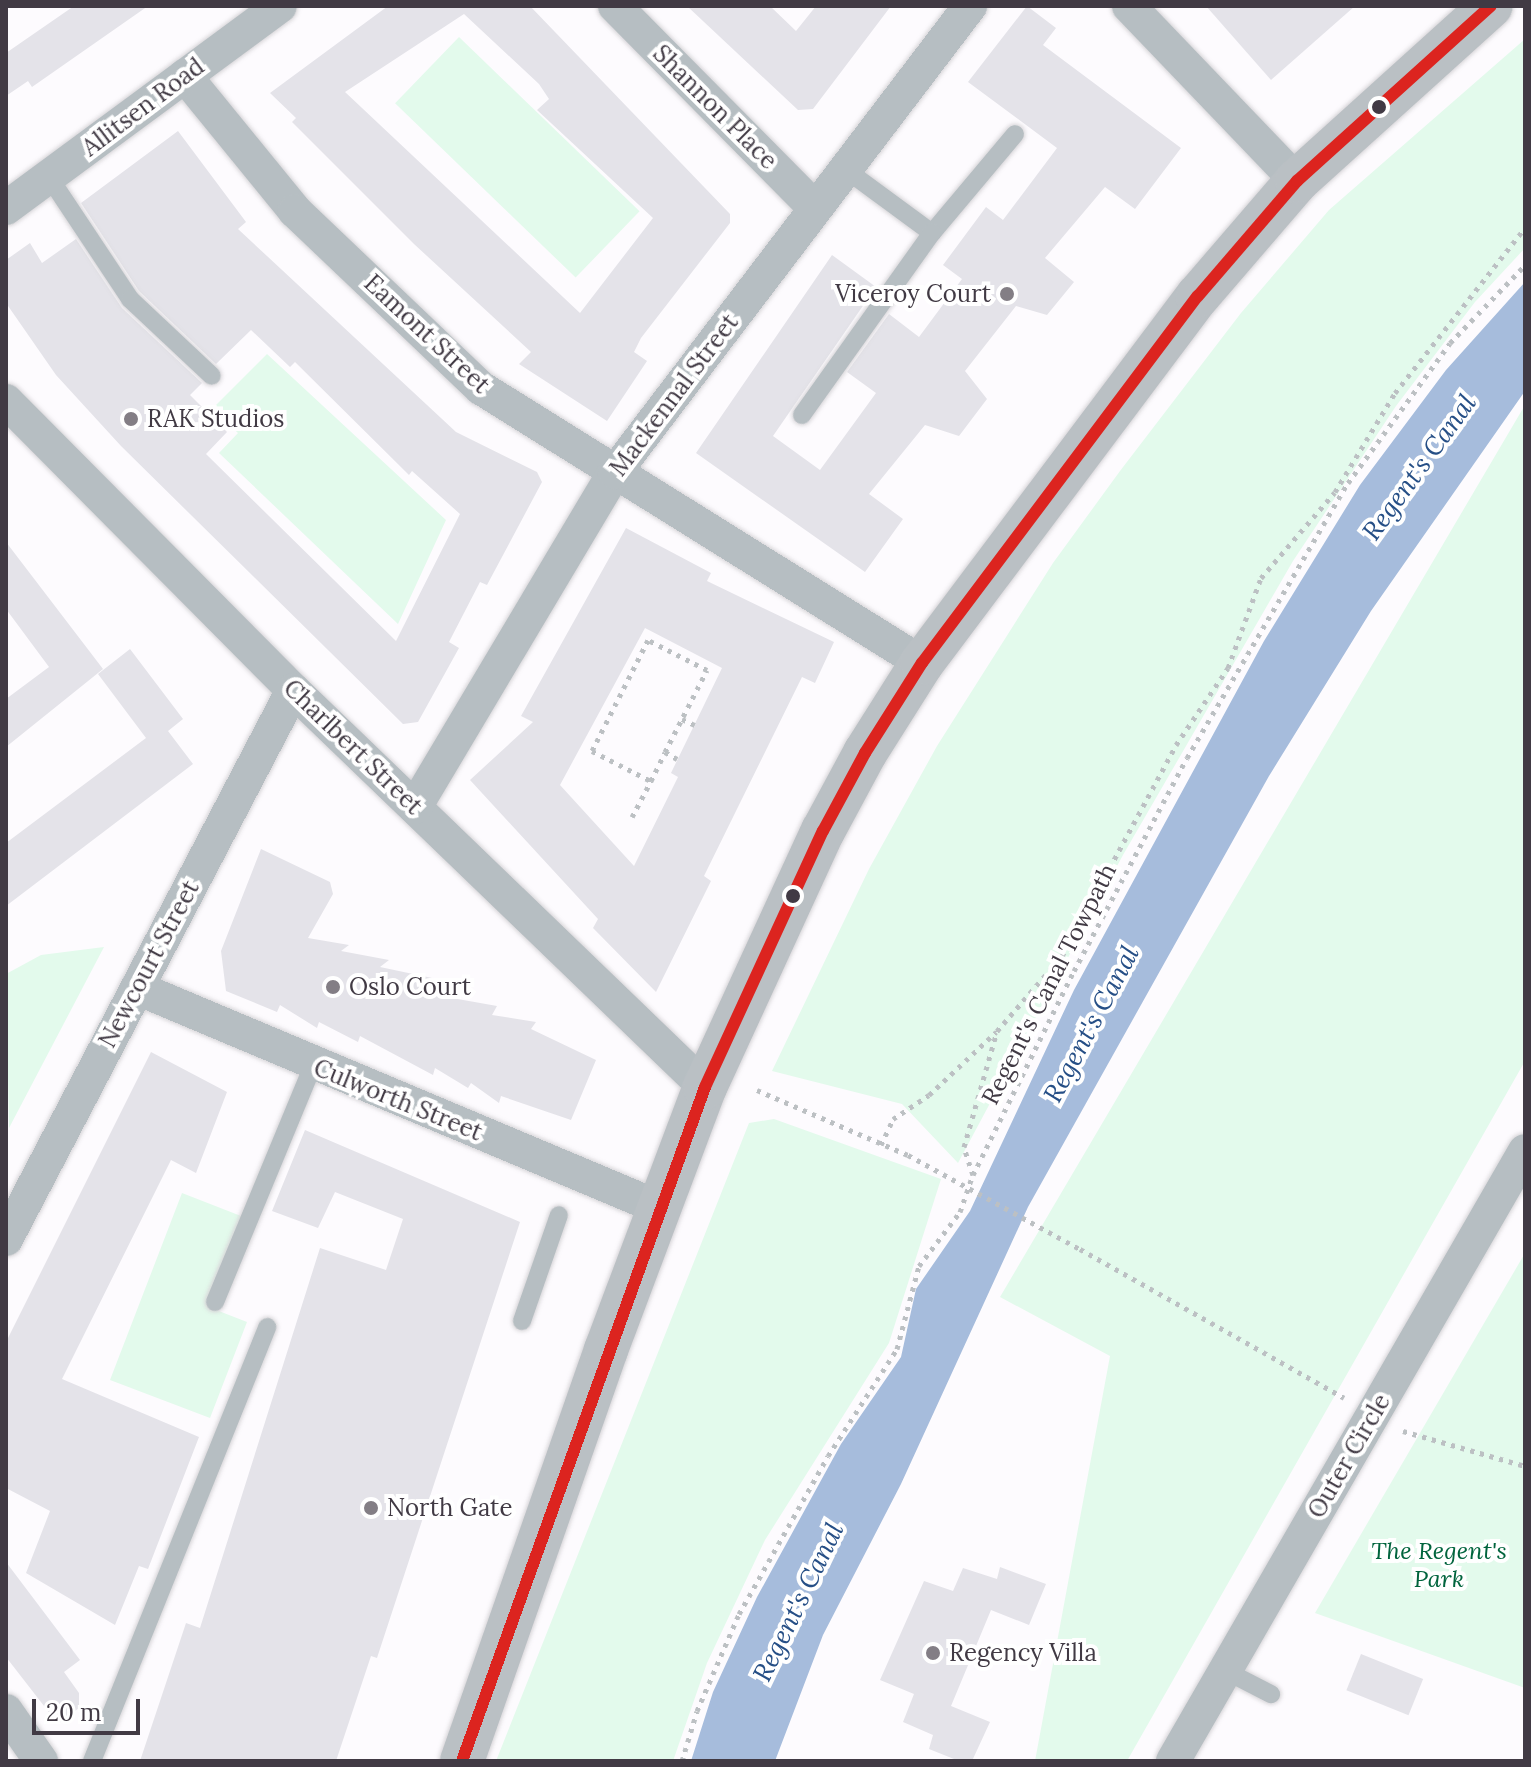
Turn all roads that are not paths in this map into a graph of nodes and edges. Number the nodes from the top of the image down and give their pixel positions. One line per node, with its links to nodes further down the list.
1 (280, 6): 6 (street, Allitsen Road)
2 (615, 6): 12 (street, Shannon Place)
3 (970, 6): 8 (street, Mackennal Street)
4 (1129, 6): 10 (street)
5 (1491, 6): 10 (main road)
6 (185, 76): 9 (street, Allitsen Road); 17 (street, Eamont Street)
7 (1015, 134): 13 (lane)
8 (845, 169): 12 (street, Mackennal Street); 13 (lane)
9 (49, 177): 11 (street, Allitsen Road); 14 (lane)
10 (1297, 181): 18 (main road)
11 (6, 208)
12 (815, 208): 17 (street, Mackennal Street)
13 (932, 233): 16 (lane)
14 (212, 376)
15 (6, 401): 19 (street, Charlbert Street)
16 (802, 415)
17 (615, 472): 18 (street, Eamont Street); 20 (street, Mackennal Street)
18 (922, 663): 23 (main road)
19 (293, 690): 20 (street, Charlbert Street); 21 (street, Newcourt Street)
20 (415, 807): 23 (street, Charlbert Street)
21 (137, 988): 22 (street, Culworth Street); 27 (street, Newcourt Street)
22 (313, 1065): 25 (street, Culworth Street); 28 (lane)
23 (705, 1087): 25 (main road)
24 (1525, 1151): 31 (street, Outer Circle)
25 (660, 1208): 36 (main road)
26 (559, 1215): 29 (lane)
27 (6, 1239)
28 (215, 1302)
29 (522, 1321)
30 (267, 1327): 35 (lane)
31 (1224, 1670): 32 (lane); 37 (street, Outer Circle)
32 (1271, 1694)
33 (6, 1711): 34 (street)
34 (41, 1761)
35 (92, 1761)
36 (462, 1761)
37 (1173, 1761)

